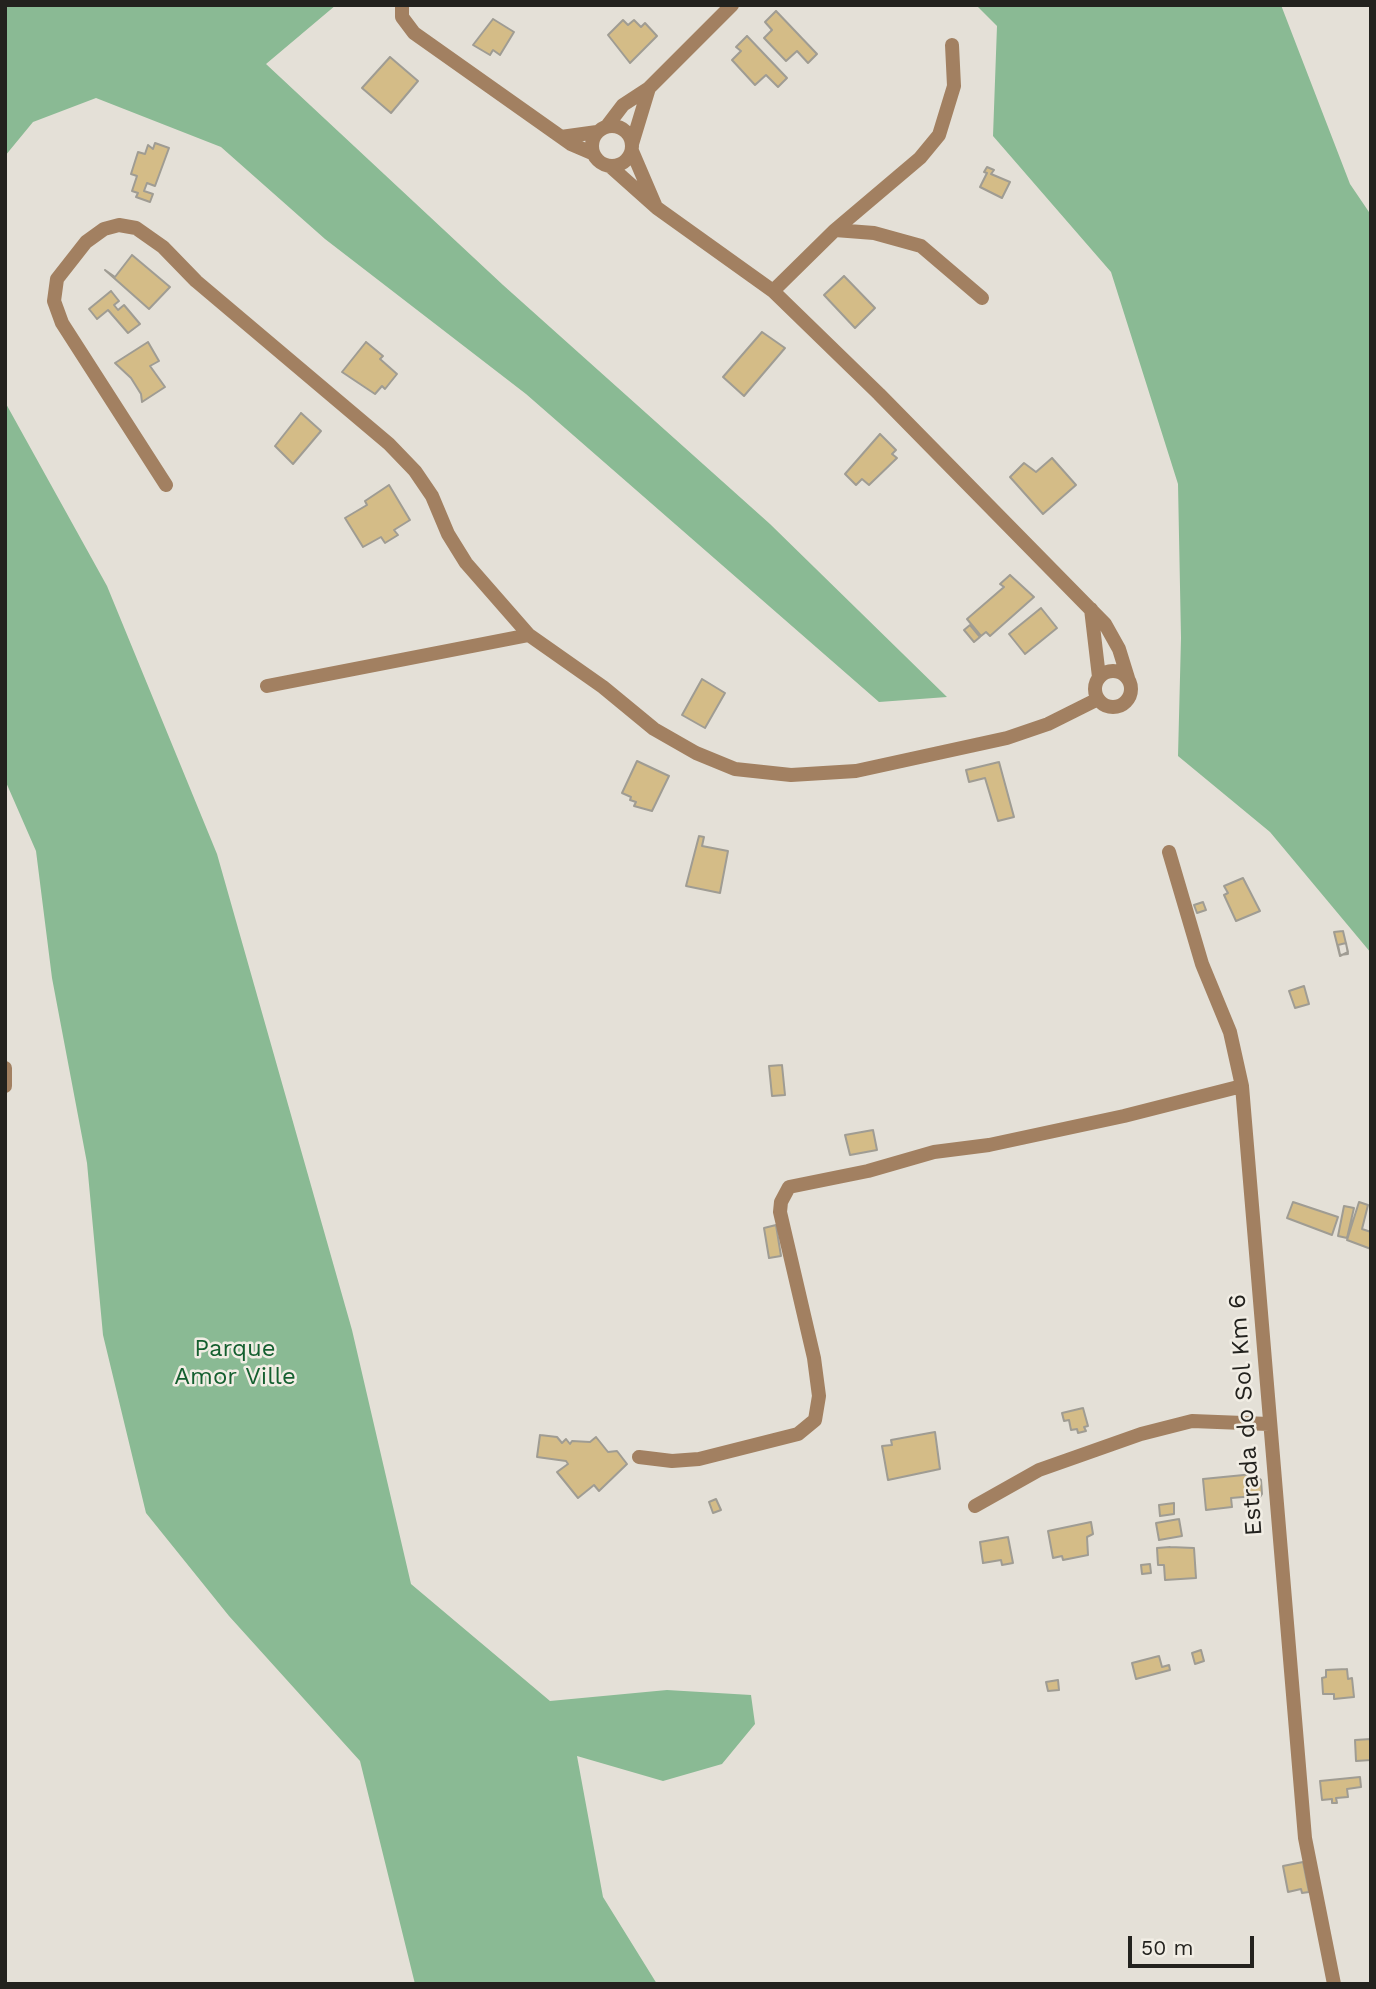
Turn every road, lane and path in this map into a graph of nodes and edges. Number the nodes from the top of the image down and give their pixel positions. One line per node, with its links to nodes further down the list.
1 (402, 5): 6 (street)
2 (732, 5): 4 (street)
3 (952, 45): 11 (street)
4 (649, 88): 5 (street); 7 (street)
5 (602, 129): 6 (street); 7 (street); 8 (street)
6 (561, 138): 8 (street)
7 (632, 147): 9 (street); 10 (street)
8 (592, 153): 9 (street)
9 (611, 167): 10 (street)
10 (657, 208): 12 (street)
11 (835, 230): 12 (street); 13 (street)
12 (773, 291): 15 (street)
13 (982, 298)
14 (166, 485): 16 (street)
15 (1091, 609): 17 (street); 18 (street)
16 (529, 635): 19 (street); 20 (street)
17 (1099, 677): 18 (street); 20 (street)
18 (1128, 678): 20 (street)
19 (267, 687)
20 (1098, 699)
21 (1168, 852): 24 (street, Estrada do Sol Km 6)
22 (5, 1068): 23 (street)
23 (5, 1086)
24 (1242, 1086): 25 (street, Estrada do Sol Km 6); 26 (street)
25 (1269, 1424): 27 (street); 28 (street, Estrada do Sol Km 6)
26 (639, 1457)
27 (975, 1506)
28 (1334, 1984)

